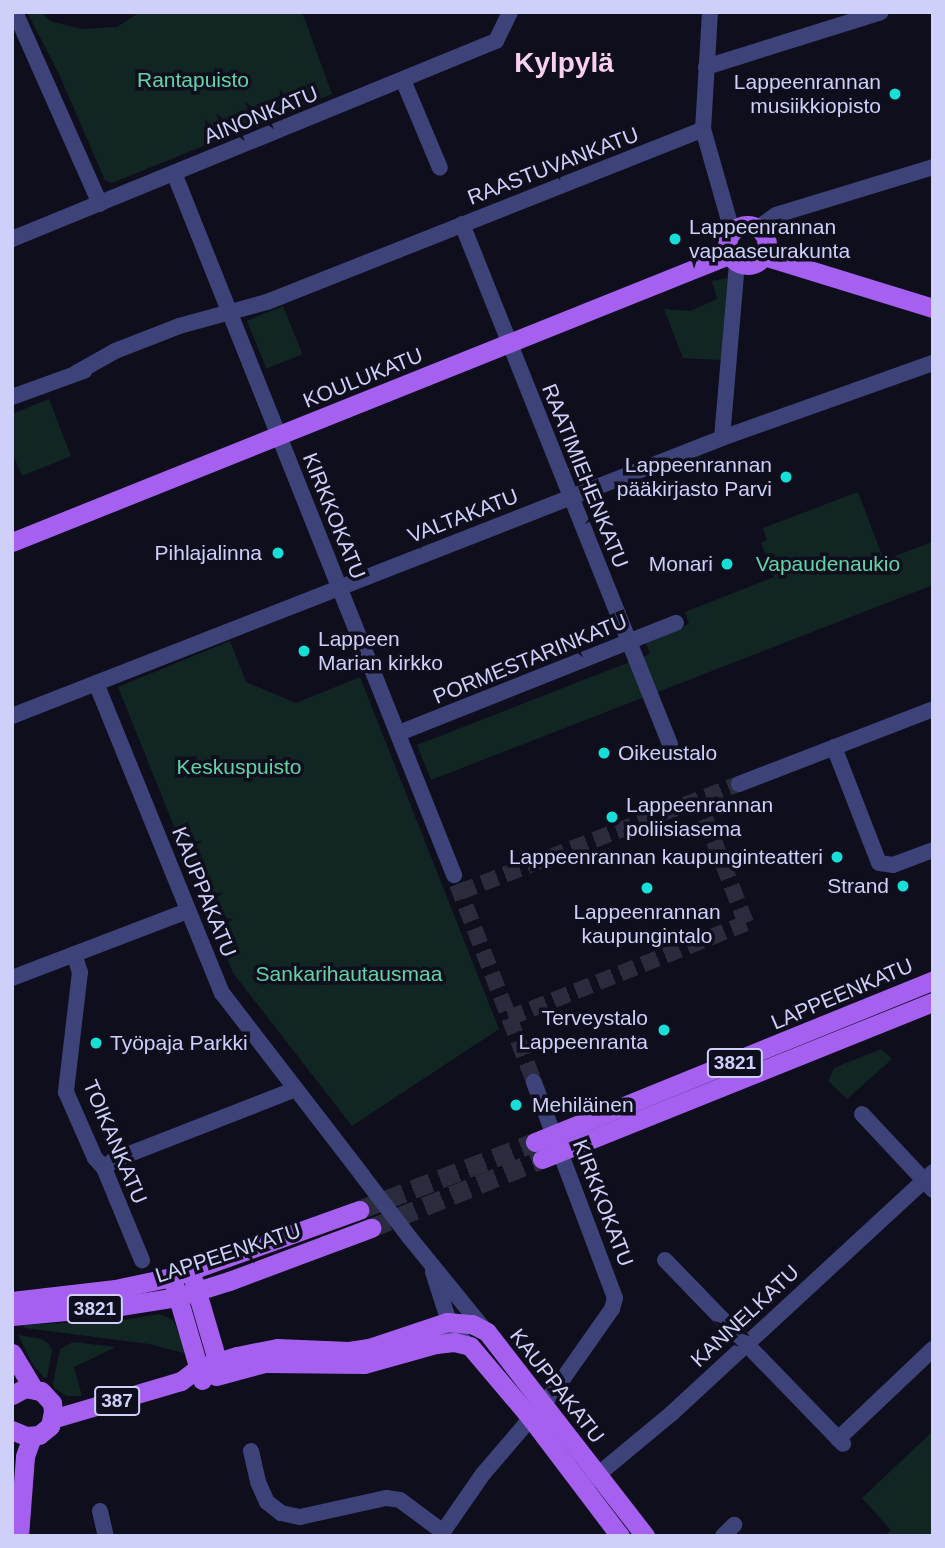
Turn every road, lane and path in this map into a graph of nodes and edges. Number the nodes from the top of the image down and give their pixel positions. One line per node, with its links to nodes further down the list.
1 (15, 12): 11 (street)
2 (510, 12): 6 (street, AINONKATU)
3 (710, 12): 5 (street)
4 (881, 12): 5 (street)
5 (706, 67): 7 (street)
6 (402, 80): 9 (street); 10 (street, AINONKATU)
7 (703, 129): 12 (street, RAASTUVANKATU); 14 (street)
8 (933, 167): 13 (street)
9 (440, 168)
10 (174, 173): 11 (street, AINONKATU); 19 (street, KIRKKOKATU)
11 (100, 204): 15 (street, AINONKATU)
12 (462, 224): 19 (street, RAASTUVANKATU); 20 (street, RAATIMIEHENKATU)
13 (758, 228): 14 (main road); 16 (main road)
14 (732, 231): 17 (main road)
15 (12, 239)
16 (764, 257): 17 (main road); 18 (main road)
17 (733, 259): 20 (main road, KOULUKATU); 24 (street)
18 (933, 308)
19 (229, 311): 22 (street, RAASTUVANKATU); 23 (street, KIRKKOKATU)
20 (509, 343): 23 (main road, KOULUKATU); 25 (street, RAATIMIEHENKATU)
21 (933, 363): 24 (street, VALTAKATU)
22 (12, 397)
23 (279, 436): 26 (main road, KOULUKATU); 27 (street, KIRKKOKATU)
24 (722, 438): 25 (street, VALTAKATU)
25 (570, 497): 27 (street, VALTAKATU); 29 (street, RAATIMIEHENKATU)
26 (12, 542)
27 (340, 587): 30 (street, VALTAKATU); 33 (street, KIRKKOKATU)
28 (676, 623): 29 (street, PORMESTARINKATU)
29 (629, 642): 33 (street, PORMESTARINKATU); 34 (street, RAATIMIEHENKATU)
30 (96, 683): 32 (street, VALTAKATU); 39 (street, KAUPPAKATU)
31 (933, 709): 35 (street)
32 (12, 716)
33 (399, 733): 38 (street, KIRKKOKATU)
34 (670, 744)
35 (834, 747): 36 (street); 37 (street)
36 (739, 784)
37 (933, 850)
38 (454, 875)
39 (187, 911): 40 (street); 45 (street, KAUPPAKATU)
40 (74, 954): 41 (street); 48 (street, TOIKANKATU)
41 (13, 977)
42 (933, 980): 47 (main road, LAPPEENKATU / 3821)
43 (933, 1002): 47 (main road, LAPPEENKATU / 3821)
44 (534, 1082): 47 (street, KIRKKOKATU)
45 (296, 1089): 48 (street); 54 (street, KAUPPAKATU, bridge)
46 (862, 1114): 49 (street)
47 (548, 1147): 70 (street, KIRKKOKATU)
48 (104, 1168): 53 (street, TOIKANKATU)
49 (930, 1181): 63 (street, KANNELKATU)
50 (359, 1210): 55 (main road, LAPPEENKATU / 3821)
51 (371, 1228): 56 (main road, LAPPEENKATU / 3821)
52 (665, 1260): 63 (street)
53 (142, 1261)
54 (431, 1266): 60 (street, KAUPPAKATU); 60 (street, KAUPPAKATU)
55 (182, 1275): 56 (main road); 57 (main road); 58 (main road, LAPPEENKATU / 3821)
56 (197, 1291): 57 (main road, LAPPEENKATU / 3821); 66 (main road)
57 (178, 1297): 59 (main road, LAPPEENKATU / 3821); 67 (main road)
58 (12, 1300)
59 (12, 1315)
60 (456, 1320): 61 (street); 62 (street, KAUPPAKATU); 66 (main road); 70 (main road, KAUPPAKATU)
61 (436, 1344): 62 (main road); 66 (main road)
62 (470, 1346): 70 (main road, KAUPPAKATU)
63 (745, 1347): 64 (street); 74 (street, KANNELKATU)
64 (933, 1349)
65 (12, 1353): 68 (main road)
66 (219, 1369): 67 (main road, 387)
67 (200, 1375): 71 (main road, 387)
68 (33, 1388): 69 (main road); 71 (main road)
69 (12, 1395)
70 (536, 1411): 74 (main road, KAUPPAKATU); 76 (street)
71 (52, 1419): 72 (main road, 387)
72 (18, 1434): 77 (main road, 387)
73 (251, 1451): 76 (street)
74 (590, 1481): 79 (main road, KAUPPAKATU); 80 (main road, KAUPPAKATU)
75 (100, 1511): 78 (street)
76 (441, 1534)
77 (19, 1536)
78 (106, 1536)
79 (620, 1536)
80 (645, 1536)

